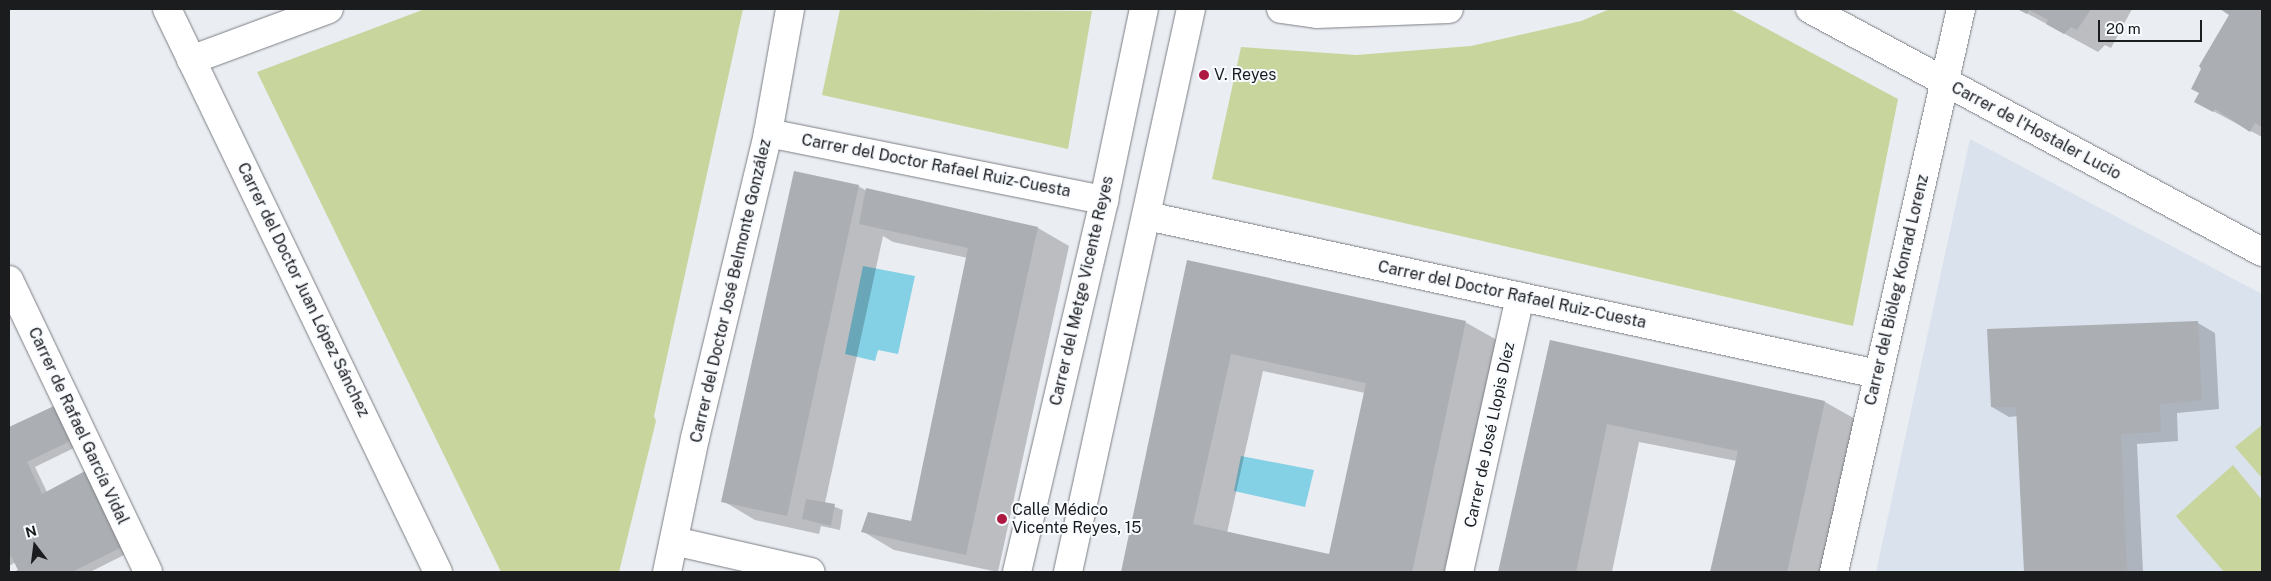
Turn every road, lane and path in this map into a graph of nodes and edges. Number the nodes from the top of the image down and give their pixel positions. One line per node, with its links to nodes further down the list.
1 (167, 9): 10 (street, Carrer del Doctor Juan López Sánchez)
2 (329, 9): 10 (street)
3 (790, 9): 12 (street, Carrer del Doctor José Belmonte González)
4 (1144, 9): 13 (street, Carrer del Metge Vicente Reyes)
5 (1191, 9): 14 (street)
6 (1281, 9): 7 (street)
7 (1449, 9)
8 (1810, 9): 11 (street, Carrer de l'Hostaler Lucio)
9 (1961, 9): 11 (street, Carrer del Biòleg Konrad Lorenz)
10 (192, 60): 20 (street, Carrer del Doctor Juan López Sánchez)
11 (1944, 82): 15 (street, Carrer de l'Hostaler Lucio); 18 (street, Carrer del Biòleg Konrad Lorenz)
12 (768, 133): 13 (street, Carrer del Doctor Rafael Ruiz-Cuesta); 19 (street, Carrer del Doctor José Belmonte González)
13 (1104, 200): 24 (street, Carrer del Metge Vicente Reyes)
14 (1147, 216): 17 (street, Carrer del Doctor Rafael Ruiz-Cuesta); 25 (street)
15 (2262, 252)
16 (9, 280): 21 (street, Carrer de Rafael García Vidal)
17 (1520, 297): 18 (street, Carrer del Doctor Rafael Ruiz-Cuesta); 26 (street, Carrer de José Llopis Díez)
18 (1878, 374): 27 (street, Carrer del Biòleg Konrad Lorenz)
19 (674, 541): 22 (street, Carrer del Doctor José Belmonte González); 23 (street)
20 (433, 571)
21 (148, 572)
22 (667, 572)
23 (811, 572)
24 (1017, 572)
25 (1068, 572)
26 (1460, 572)
27 (1834, 572)

